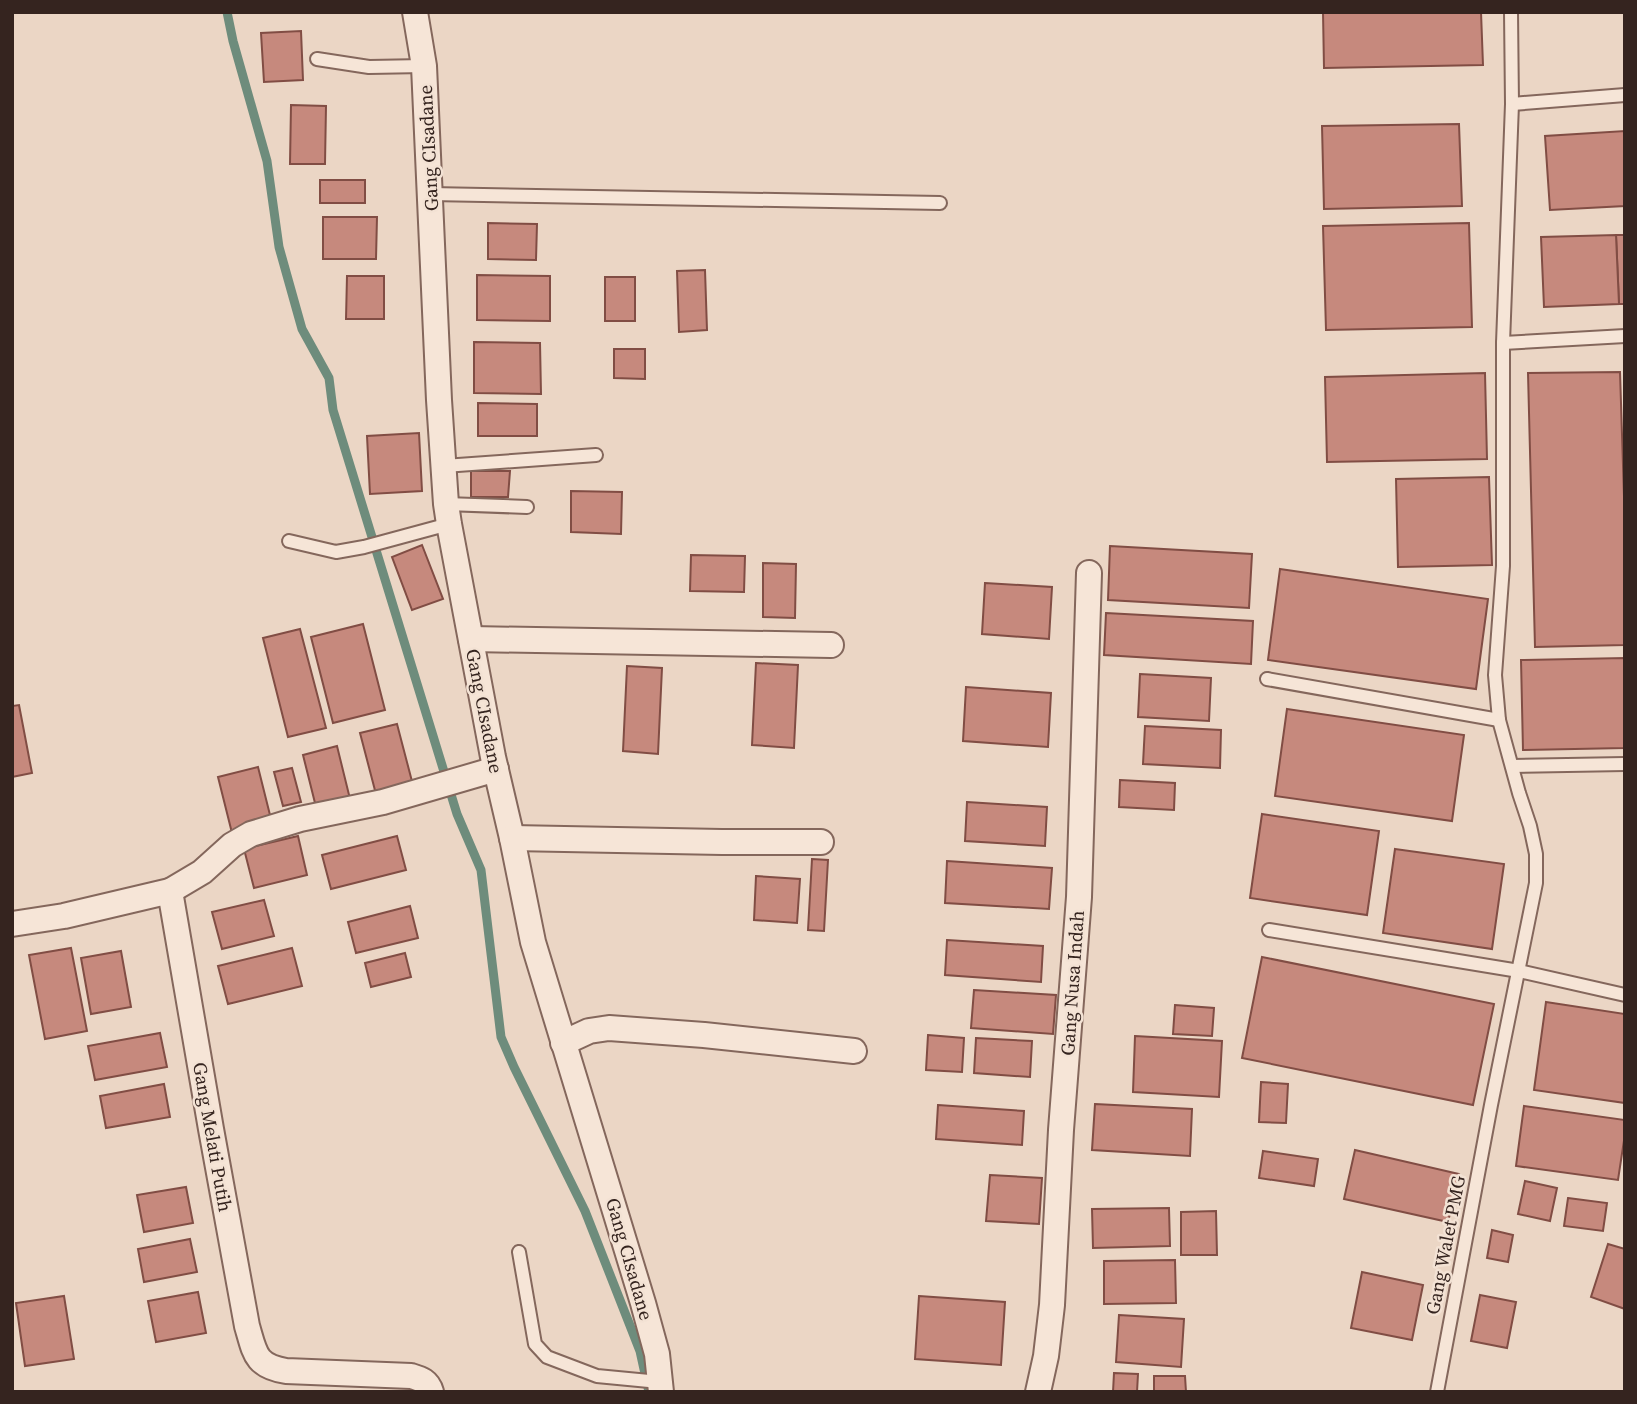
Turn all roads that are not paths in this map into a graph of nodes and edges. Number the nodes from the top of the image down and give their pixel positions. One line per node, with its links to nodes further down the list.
1 (415, 12): 4 (street, Gang CIsadane)
2 (1511, 12): 6 (lane, Gang Walet PMG)
3 (317, 59): 4 (lane)
4 (424, 66): 7 (street, Gang CIsadane)
5 (1625, 95): 6 (lane)
6 (1512, 104): 10 (lane, Gang Walet PMG)
7 (430, 194): 8 (lane); 12 (street, Gang CIsadane)
8 (940, 203)
9 (1625, 336): 10 (lane)
10 (1503, 343): 20 (lane, Gang Walet PMG)
11 (596, 455): 12 (lane)
12 (444, 466): 14 (street, Gang CIsadane)
13 (527, 507): 14 (lane)
14 (447, 514): 15 (lane); 17 (street, Gang CIsadane)
15 (289, 541)
16 (1088, 573): 36 (street, Gang Nusa Indah)
17 (471, 639): 18 (street); 23 (street, Gang CIsadane)
18 (831, 645)
19 (1267, 679): 20 (lane)
20 (1499, 720): 22 (lane, Gang Walet PMG)
21 (1625, 764): 22 (lane)
22 (1512, 766): 29 (lane, Gang Walet PMG)
23 (496, 769): 24 (street, Gang CIsadane); 26 (street)
24 (512, 838): 25 (street); 31 (street, Gang CIsadane)
25 (821, 842)
26 (170, 891): 27 (street); 35 (street, Gang Melati Putih)
27 (12, 924)
28 (1269, 930): 29 (lane)
29 (1518, 971): 30 (lane); 37 (lane, Gang Walet PMG)
30 (1625, 995)
31 (563, 1043): 32 (street); 34 (street, Gang CIsadane)
32 (854, 1051)
33 (519, 1252): 34 (lane)
34 (656, 1384)
35 (431, 1392)
36 (1038, 1392)
37 (1437, 1392)

